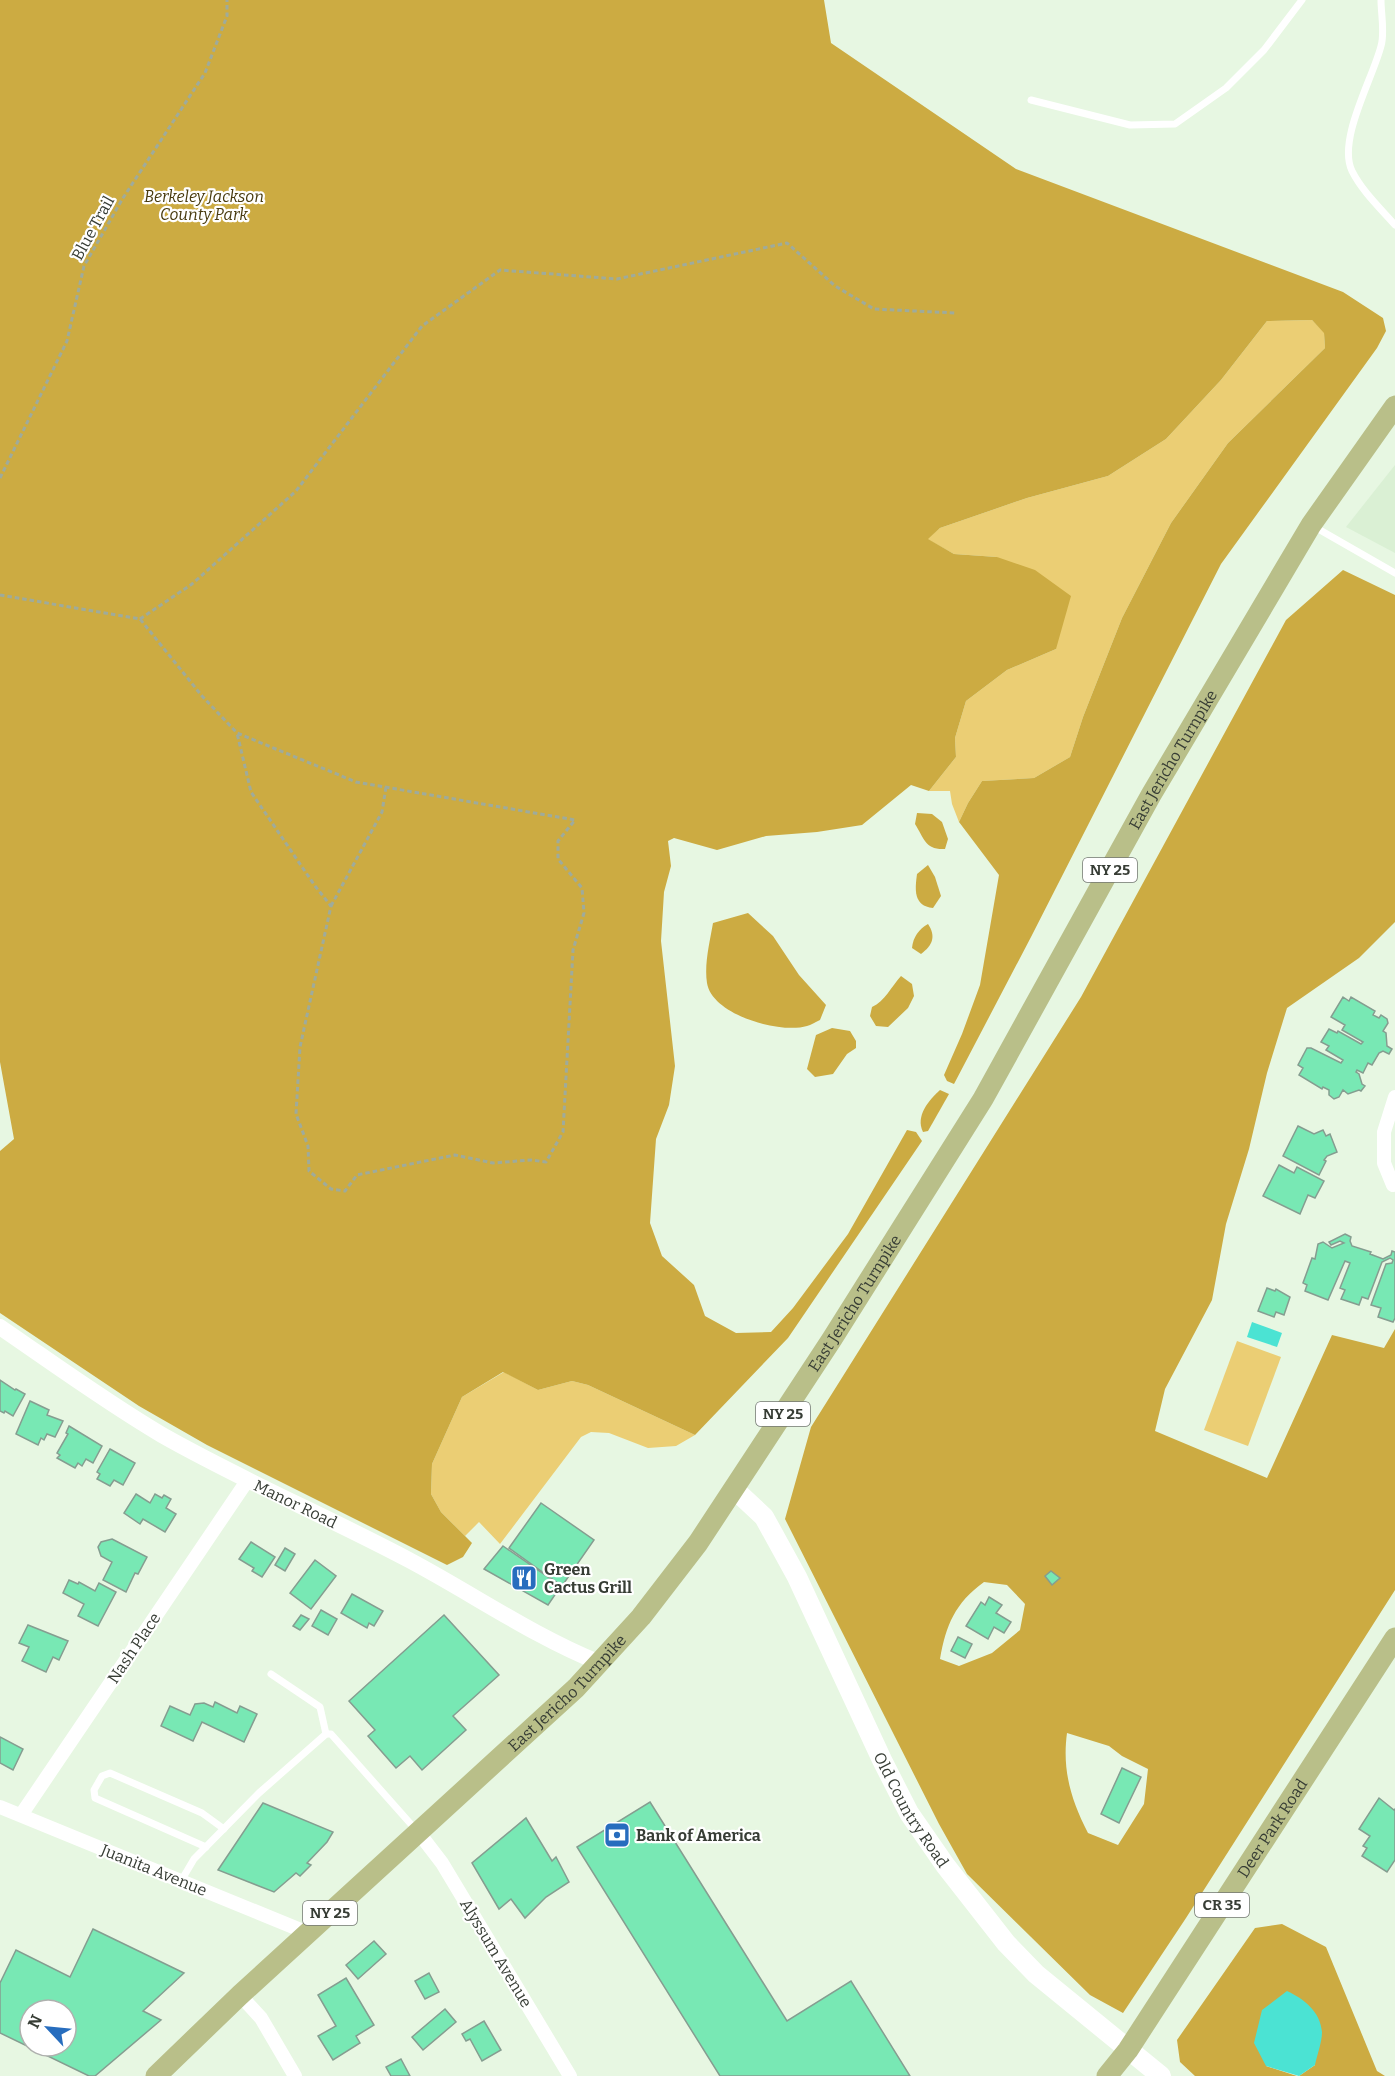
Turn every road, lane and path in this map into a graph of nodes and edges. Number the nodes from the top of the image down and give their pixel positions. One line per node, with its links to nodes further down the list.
1 (227, 0): 8 (path, Blue Trail)
2 (1302, 0): 4 (lane)
3 (1381, 0): 5 (lane)
4 (1031, 100)
5 (1395, 225)
6 (955, 313): 12 (path)
7 (1395, 406): 9 (main road, East Jericho Turnpike / NY 25)
8 (0, 478)
9 (1311, 525): 10 (lane); 20 (main road, East Jericho Turnpike / NY 25)
10 (1395, 573)
11 (0, 595): 12 (path)
12 (140, 619): 13 (path)
13 (237, 733): 14 (path); 15 (path)
14 (386, 787): 15 (path); 15 (path)
15 (331, 906)
16 (1395, 1097): 17 (street)
17 (1393, 1185)
18 (0, 1327): 19 (street, Manor Road)
19 (247, 1481): 22 (street, Manor Road); 26 (street, Nash Place)
20 (734, 1489): 22 (main road, East Jericho Turnpike / NY 25); 33 (main road, Old Country Road)
21 (1395, 1638): 33 (main road, Deer Park Road / CR 35)
22 (600, 1663): 28 (main road, East Jericho Turnpike / NY 25)
23 (271, 1674): 24 (lane)
24 (326, 1734): 27 (lane); 28 (lane)
25 (0, 1807): 26 (street, Juanita Avenue)
26 (21, 1815): 30 (street, Juanita Avenue)
27 (224, 1829): 29 (lane); 29 (lane)
28 (419, 1833): 31 (main road, East Jericho Turnpike / NY 25); 36 (street, Alyssum Avenue)
29 (206, 1847): 30 (lane)
30 (181, 1881): 31 (street, Juanita Avenue)
31 (308, 1933): 32 (main road, East Jericho Turnpike / NY 25)
32 (240, 1995): 34 (main road, East Jericho Turnpike / NY 25); 35 (street)
33 (1128, 2050): 37 (main road, Deer Park Road / CR 35); 38 (main road, Old Country Road)
34 (156, 2076)
35 (295, 2076)
36 (570, 2076)
37 (1107, 2076)
38 (1161, 2076)

